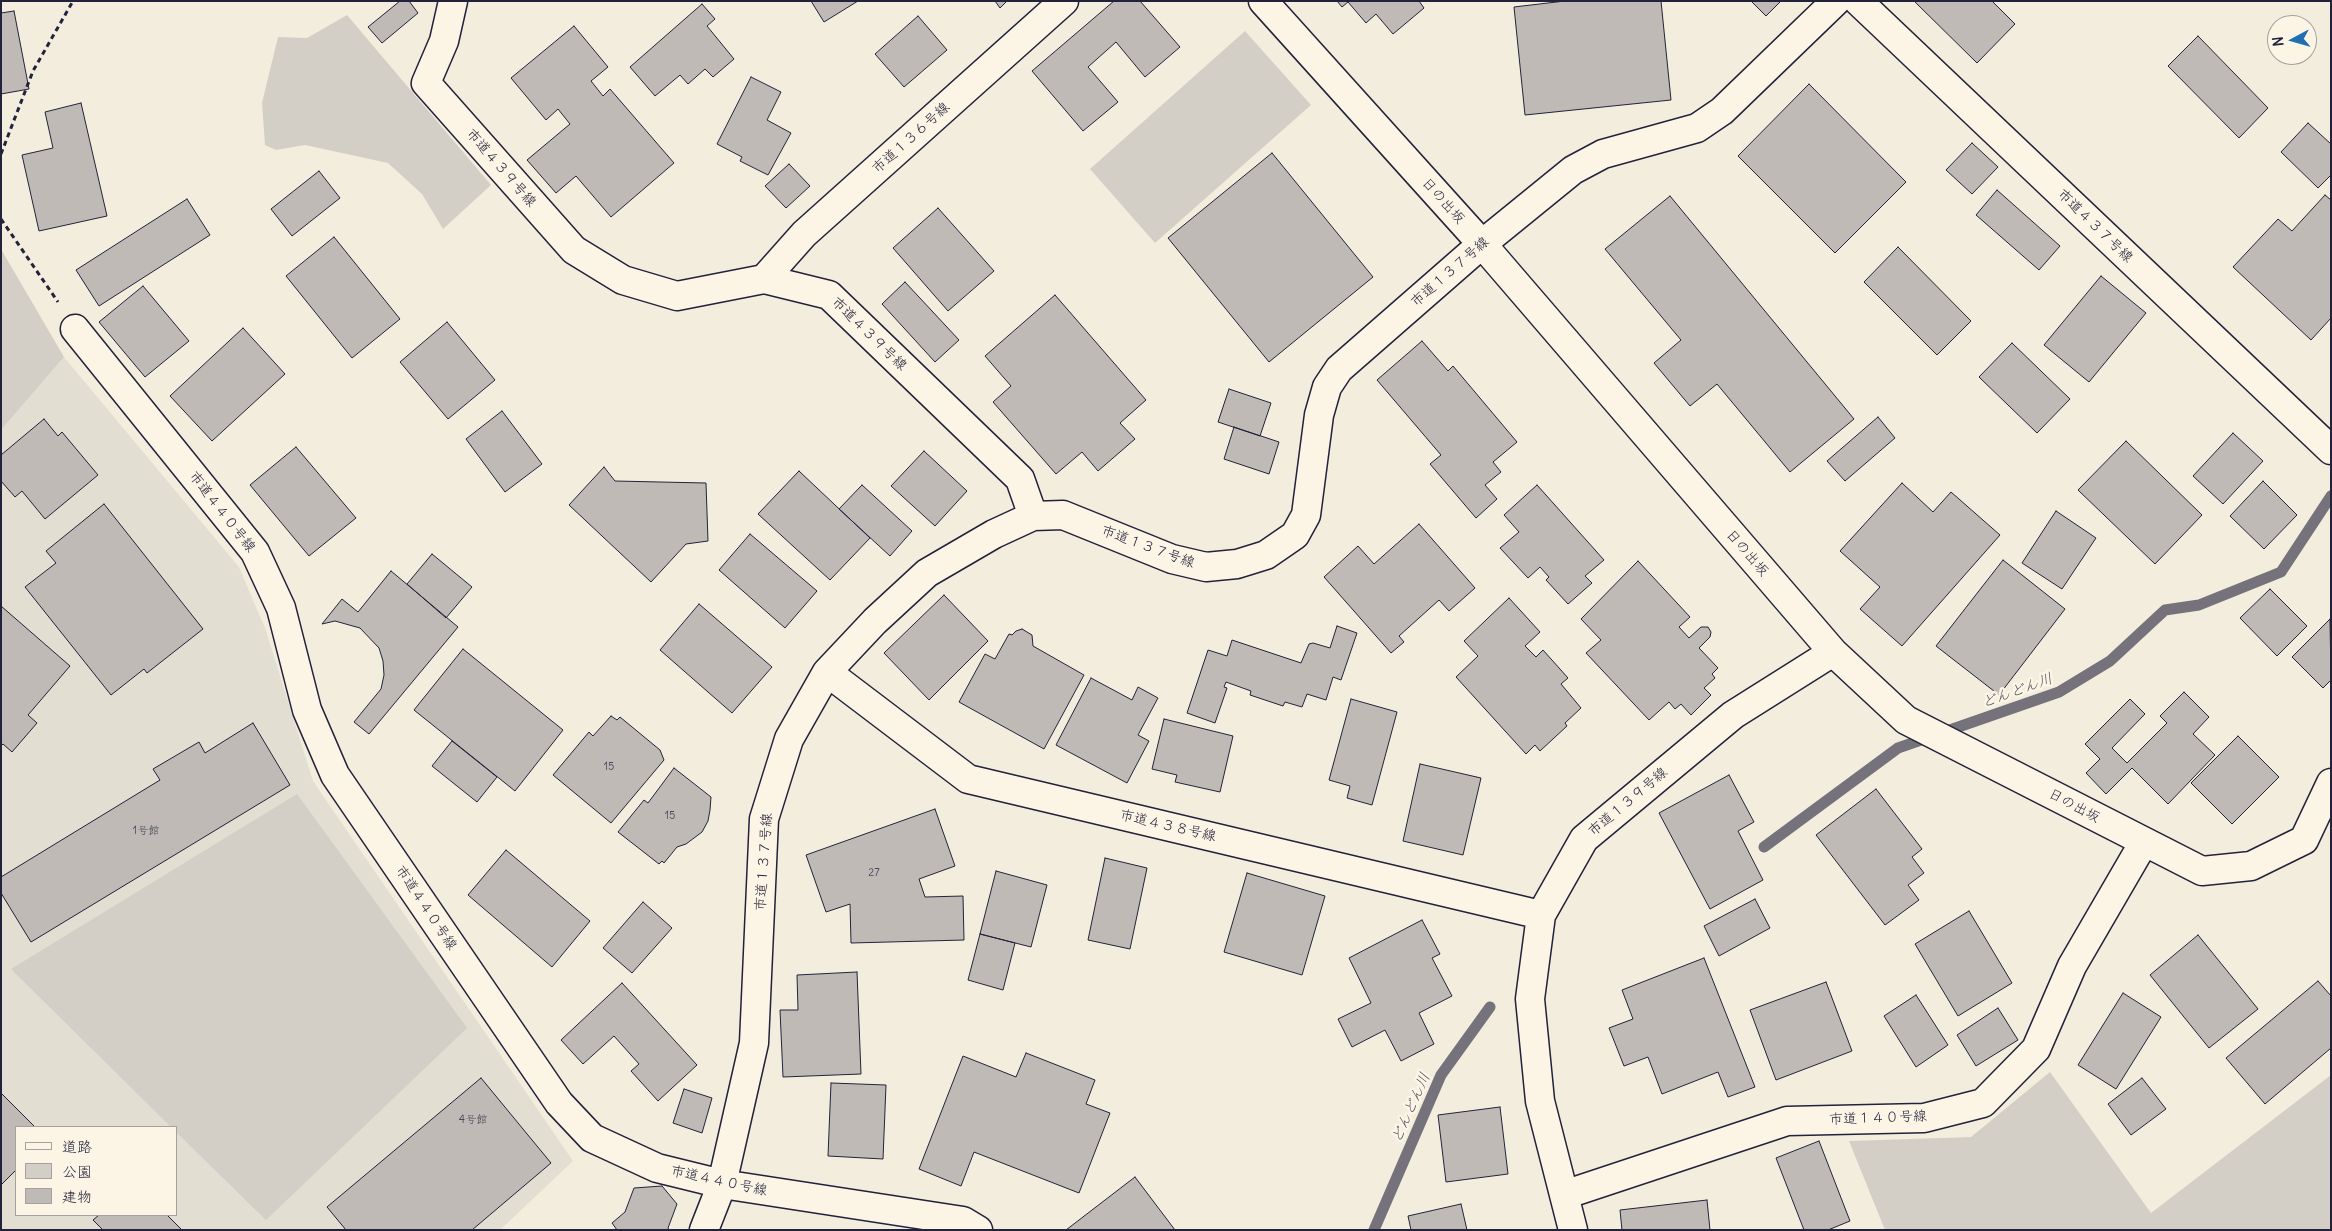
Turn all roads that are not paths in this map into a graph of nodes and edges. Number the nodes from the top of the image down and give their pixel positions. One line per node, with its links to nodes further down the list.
1 (453, 1): 7 (street, 市道４３９号線)
2 (1064, 1): 7 (street, 市道１３６号線)
3 (1263, 1): 6 (street, 日の出坂)
4 (1836, 1): 6 (street, 市道１３７号線)
5 (1858, 1): 9 (street, 市道４３７号線)
6 (1482, 244): 10 (street, 市道１３７号線); 11 (street, 日の出坂)
7 (764, 279): 10 (street, 市道４３９号線)
8 (75, 330): 16 (street, 市道４４０号線)
9 (2331, 450)
10 (1033, 516): 12 (street, 市道１３７号線)
11 (1832, 652): 14 (street, 日の出坂); 15 (street, 市道１３９号線)
12 (827, 672): 15 (street, 市道４３８号線); 16 (street, 市道１３７号線)
13 (2331, 783): 14 (street, 日の出坂)
14 (2144, 842): 17 (street, 市道１４０号線)
15 (1541, 915): 17 (street, 市道１３９号線)
16 (722, 1184): 18 (street, 市道１３７号線); 19 (street, 市道４４０号線)
17 (1564, 1196): 20 (street, 市道１３９号線)
18 (704, 1230)
19 (978, 1230)
20 (1573, 1230)

